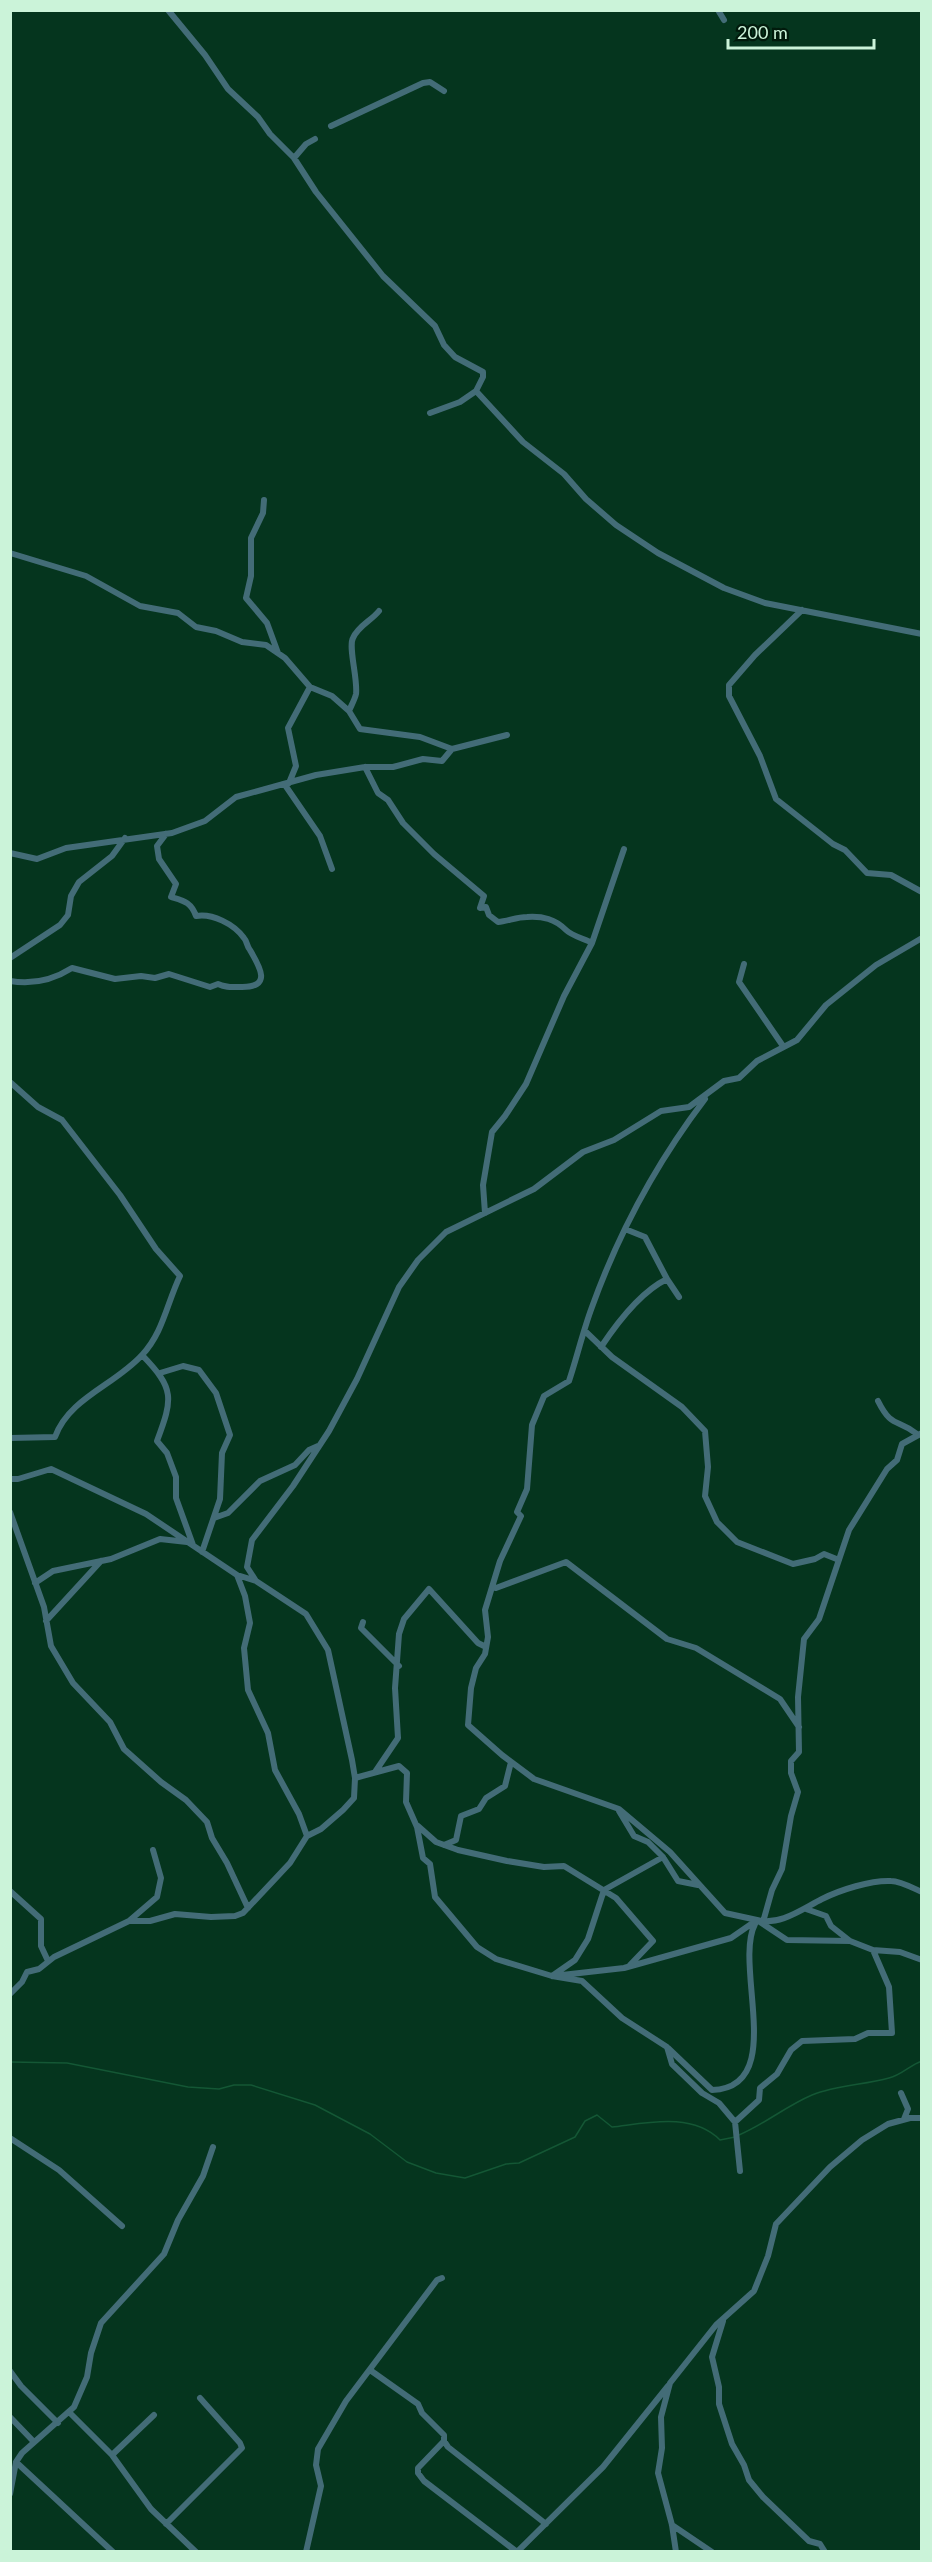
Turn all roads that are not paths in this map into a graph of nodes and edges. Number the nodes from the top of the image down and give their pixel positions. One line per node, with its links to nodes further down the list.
1 (168, 10): 7 (street)
2 (718, 10): 3 (street)
3 (724, 20)
4 (444, 91): 5 (street)
5 (331, 126)
6 (315, 139): 7 (street)
7 (294, 158): 8 (street)
8 (476, 391): 9 (street); 13 (street)
9 (430, 413)
10 (264, 500): 15 (street)
11 (10, 553): 15 (street)
12 (379, 610): 17 (street)
13 (802, 610): 14 (street); 27 (street)
14 (921, 634)
15 (278, 653): 16 (street)
16 (310, 687): 17 (street); 21 (street)
17 (349, 711): 19 (street)
18 (507, 735): 19 (street)
19 (452, 749): 20 (street)
20 (365, 766): 21 (street); 29 (street)
21 (287, 784): 22 (street); 26 (street)
22 (166, 834): 23 (street); 32 (street)
23 (125, 838): 25 (street); 30 (street)
24 (624, 849): 29 (street)
25 (10, 853)
26 (332, 869)
27 (921, 892)
28 (921, 938): 33 (street)
29 (592, 944): 36 (street)
30 (10, 958)
31 (744, 964): 33 (street)
32 (10, 981)
33 (783, 1046): 35 (street)
34 (10, 1082): 42 (street)
35 (707, 1096): 36 (street); 37 (street)
36 (485, 1214): 47 (street)
37 (625, 1229): 38 (street); 40 (street)
38 (667, 1279): 39 (street); 41 (street)
39 (679, 1297)
40 (585, 1331): 41 (street); 58 (street)
41 (602, 1347): 54 (street)
42 (142, 1355): 43 (street); 46 (street)
43 (160, 1373): 50 (street); 51 (street)
44 (878, 1401): 45 (street)
45 (919, 1434): 54 (street)
46 (10, 1438)
47 (320, 1445): 50 (street); 56 (street)
48 (10, 1479): 51 (street)
49 (10, 1512): 57 (street)
50 (214, 1518): 52 (street)
51 (190, 1544): 52 (street); 53 (street)
52 (202, 1552): 55 (street)
53 (103, 1559): 57 (street); 59 (street)
54 (839, 1560): 63 (street)
55 (237, 1575): 56 (street); 69 (street)
56 (256, 1581): 66 (street)
57 (35, 1583): 59 (street)
58 (492, 1587): 61 (street); 63 (street)
59 (46, 1621): 77 (street)
60 (363, 1622): 62 (street)
61 (486, 1647): 62 (street); 64 (street)
62 (399, 1666): 65 (street)
63 (800, 1729): 80 (street)
64 (511, 1762): 67 (street); 70 (street)
65 (374, 1773): 66 (street); 68 (street)
66 (355, 1778): 69 (street)
67 (617, 1809): 72 (street); 73 (street)
68 (415, 1823): 70 (street); 86 (street)
69 (307, 1836): 77 (street)
70 (444, 1845): 74 (street)
71 (153, 1850): 79 (street)
72 (663, 1857): 73 (street); 74 (street)
73 (700, 1886): 80 (street)
74 (604, 1890): 85 (street); 86 (street)
75 (10, 1891): 84 (street)
76 (921, 1892): 78 (street)
77 (248, 1908): 79 (street)
78 (806, 1909): 80 (street); 81 (street)
79 (129, 1920): 84 (street)
80 (760, 1921): 81 (street); 85 (street); 88 (street)
81 (850, 1941): 82 (street)
82 (873, 1950): 83 (street); 92 (street)
83 (921, 1960)
84 (48, 1961): 87 (street)
85 (628, 1967): 86 (street)
86 (552, 1976): 88 (street)
87 (10, 1994)
88 (667, 2048): 92 (street)
89 (901, 2093): 91 (street)
90 (921, 2118): 91 (street)
91 (904, 2119): 98 (street)
92 (735, 2122): 95 (street)
93 (10, 2138): 96 (street)
94 (213, 2148): 103 (street)
95 (740, 2171)
96 (122, 2226)
97 (442, 2278): 99 (street)
98 (724, 2317): 101 (street); 121 (street)
99 (370, 2370): 107 (street); 117 (street)
100 (10, 2371): 106 (street)
101 (670, 2383): 113 (street); 114 (street)
102 (200, 2398): 112 (street)
103 (70, 2413): 106 (street); 109 (street)
104 (154, 2415): 109 (street)
105 (10, 2418): 108 (street)
106 (58, 2423): 108 (street)
107 (444, 2441): 113 (street); 118 (street)
108 (34, 2442): 110 (street)
109 (112, 2455): 112 (street)
110 (16, 2462): 111 (street); 115 (street)
111 (10, 2494)
112 (166, 2524): 116 (street)
113 (546, 2524): 118 (street)
114 (672, 2525): 119 (street); 120 (street)
115 (113, 2552)
116 (196, 2552)
117 (306, 2552)
118 (517, 2552)
119 (676, 2552)
120 (712, 2552)
121 (825, 2552)

